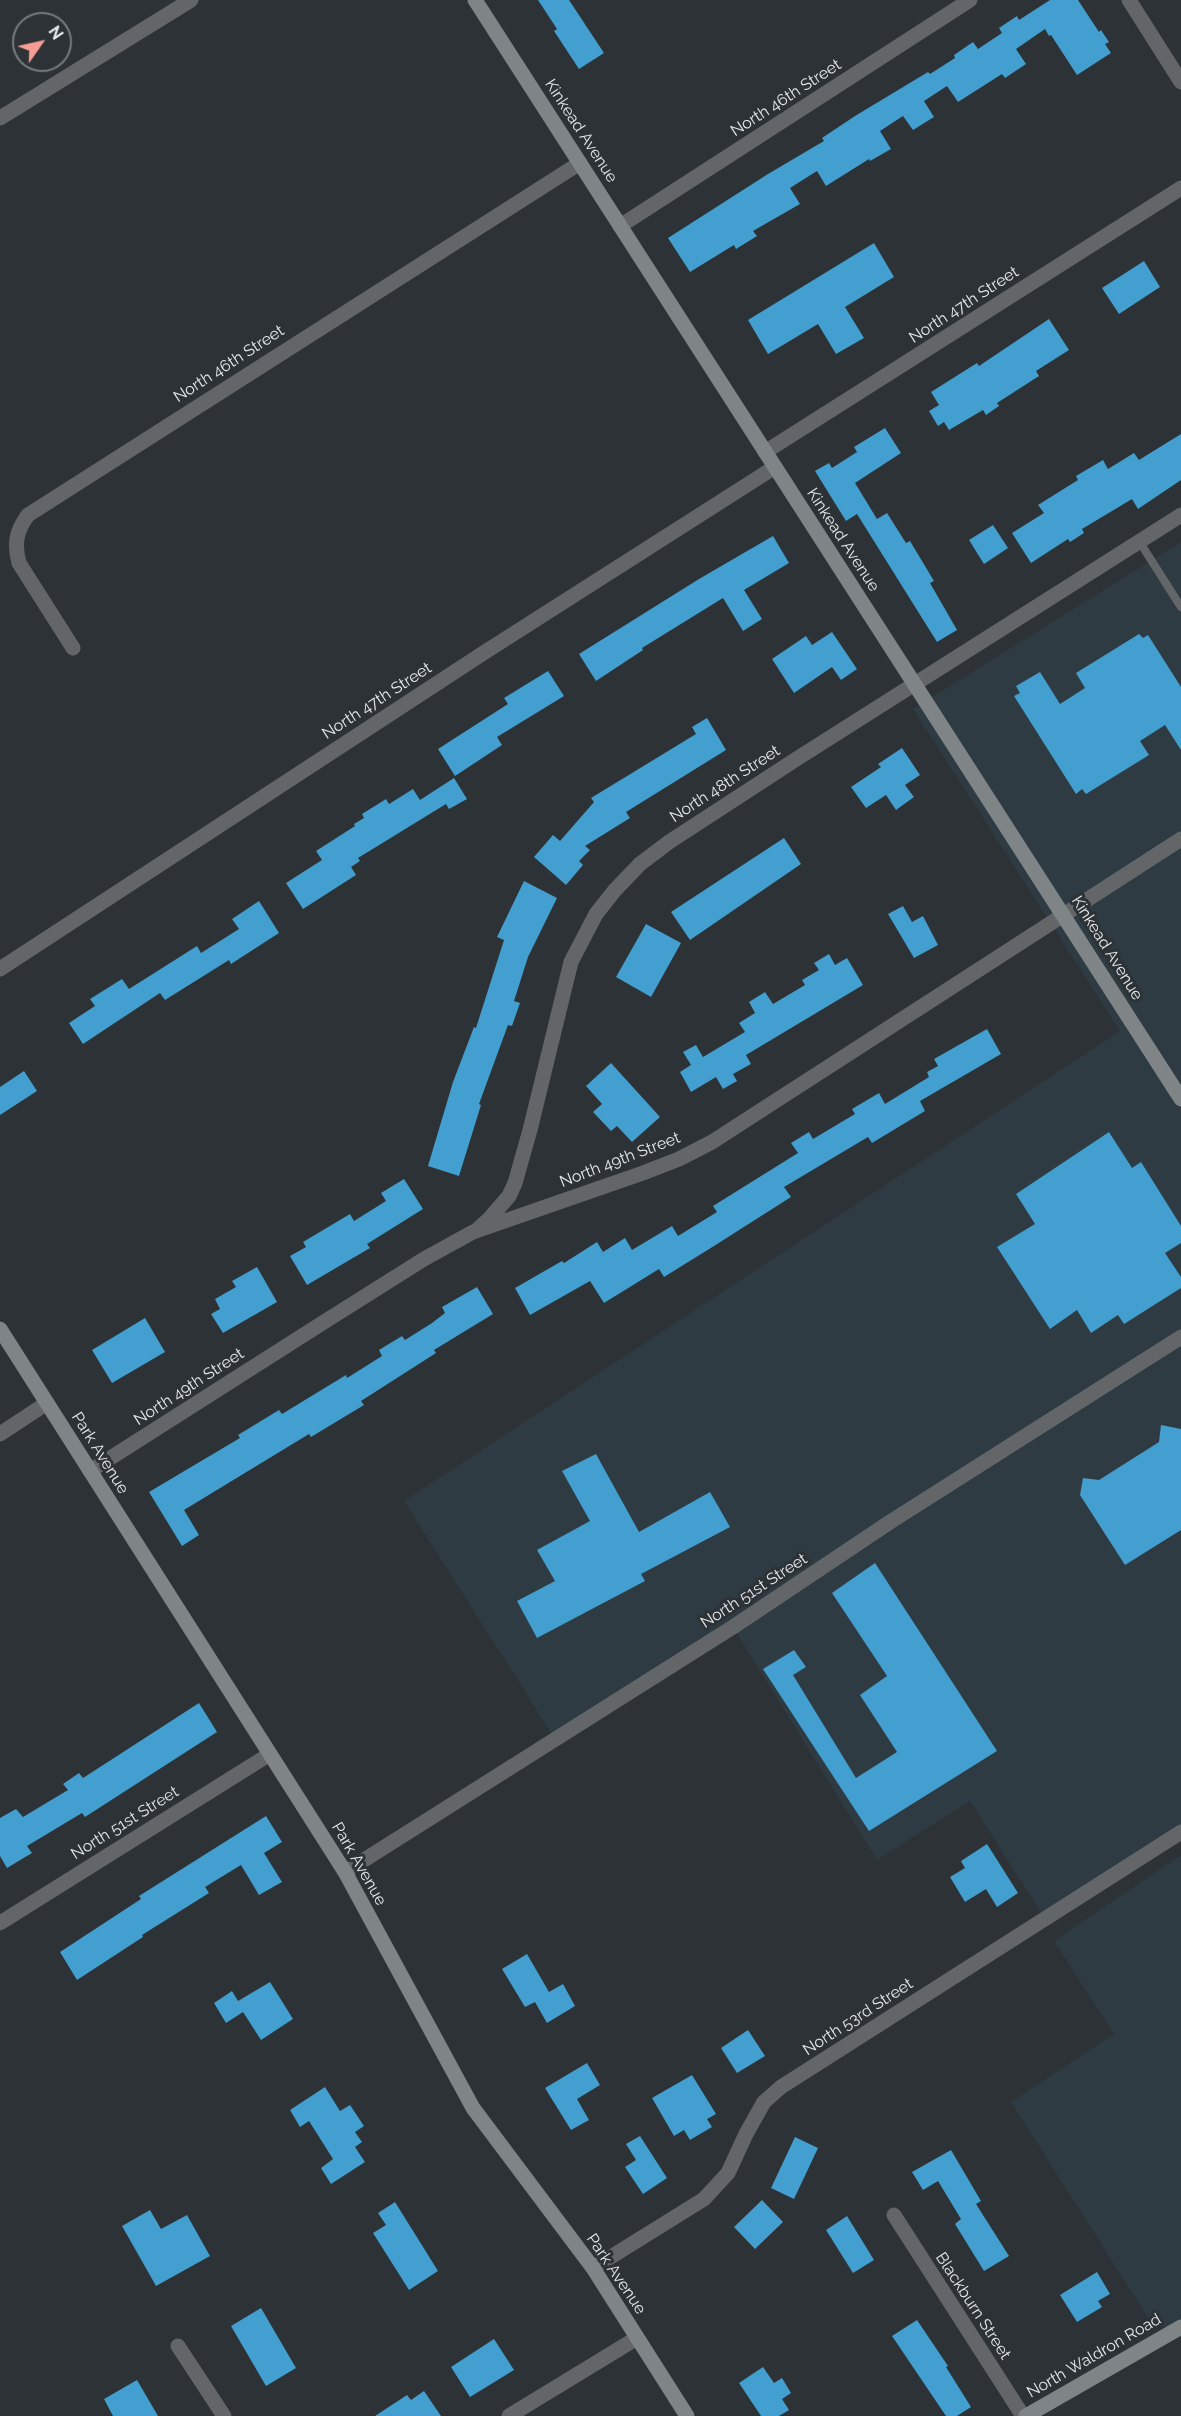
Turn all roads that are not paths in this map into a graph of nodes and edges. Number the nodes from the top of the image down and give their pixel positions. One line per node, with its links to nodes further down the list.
1 (191, 0): 6 (street)
2 (475, 0): 7 (street, Kinkead Avenue)
3 (970, 0): 9 (street, North 46th Street)
4 (1129, 0): 5 (street)
5 (1181, 82)
6 (0, 118)
7 (579, 162): 9 (street, Kinkead Avenue); 15 (street, North 46th Street)
8 (1181, 188): 10 (street, North 47th Street)
9 (620, 226): 10 (street, Kinkead Avenue)
10 (765, 452): 11 (street, Kinkead Avenue)
11 (775, 467): 16 (street, Kinkead Avenue); 19 (street, North 47th Street)
12 (1181, 515): 13 (street, North 48th Street)
13 (1139, 541): 14 (lane); 16 (street, North 48th Street)
14 (1181, 607)
15 (73, 648)
16 (915, 684): 18 (street, Kinkead Avenue); 21 (street, North 48th Street)
17 (1181, 839): 18 (street, North 49th Street)
18 (1064, 914): 20 (street, Kinkead Avenue); 21 (street, North 49th Street)
19 (0, 969)
20 (1181, 1099)
21 (473, 1233): 26 (street, North 49th Street)
22 (0, 1329): 24 (street, Park Avenue)
23 (1181, 1337): 29 (street, North 51st Street)
24 (47, 1403): 25 (street); 26 (street, Park Avenue)
25 (0, 1434)
26 (90, 1471): 27 (street, Park Avenue)
27 (270, 1754): 29 (street, Park Avenue); 30 (street, North 51st Street)
28 (1181, 1832): 32 (street, North 53rd Street)
29 (345, 1872): 32 (street, Park Avenue)
30 (0, 1923)
31 (894, 2215): 39 (street, Blackburn Street)
32 (593, 2268): 34 (street, Park Avenue)
33 (1181, 2327): 39 (street, North Waldron Road)
34 (637, 2338): 37 (street); 38 (street, Park Avenue)
35 (178, 2346): 36 (street)
36 (224, 2416)
37 (509, 2416)
38 (687, 2416)
39 (1024, 2416)

